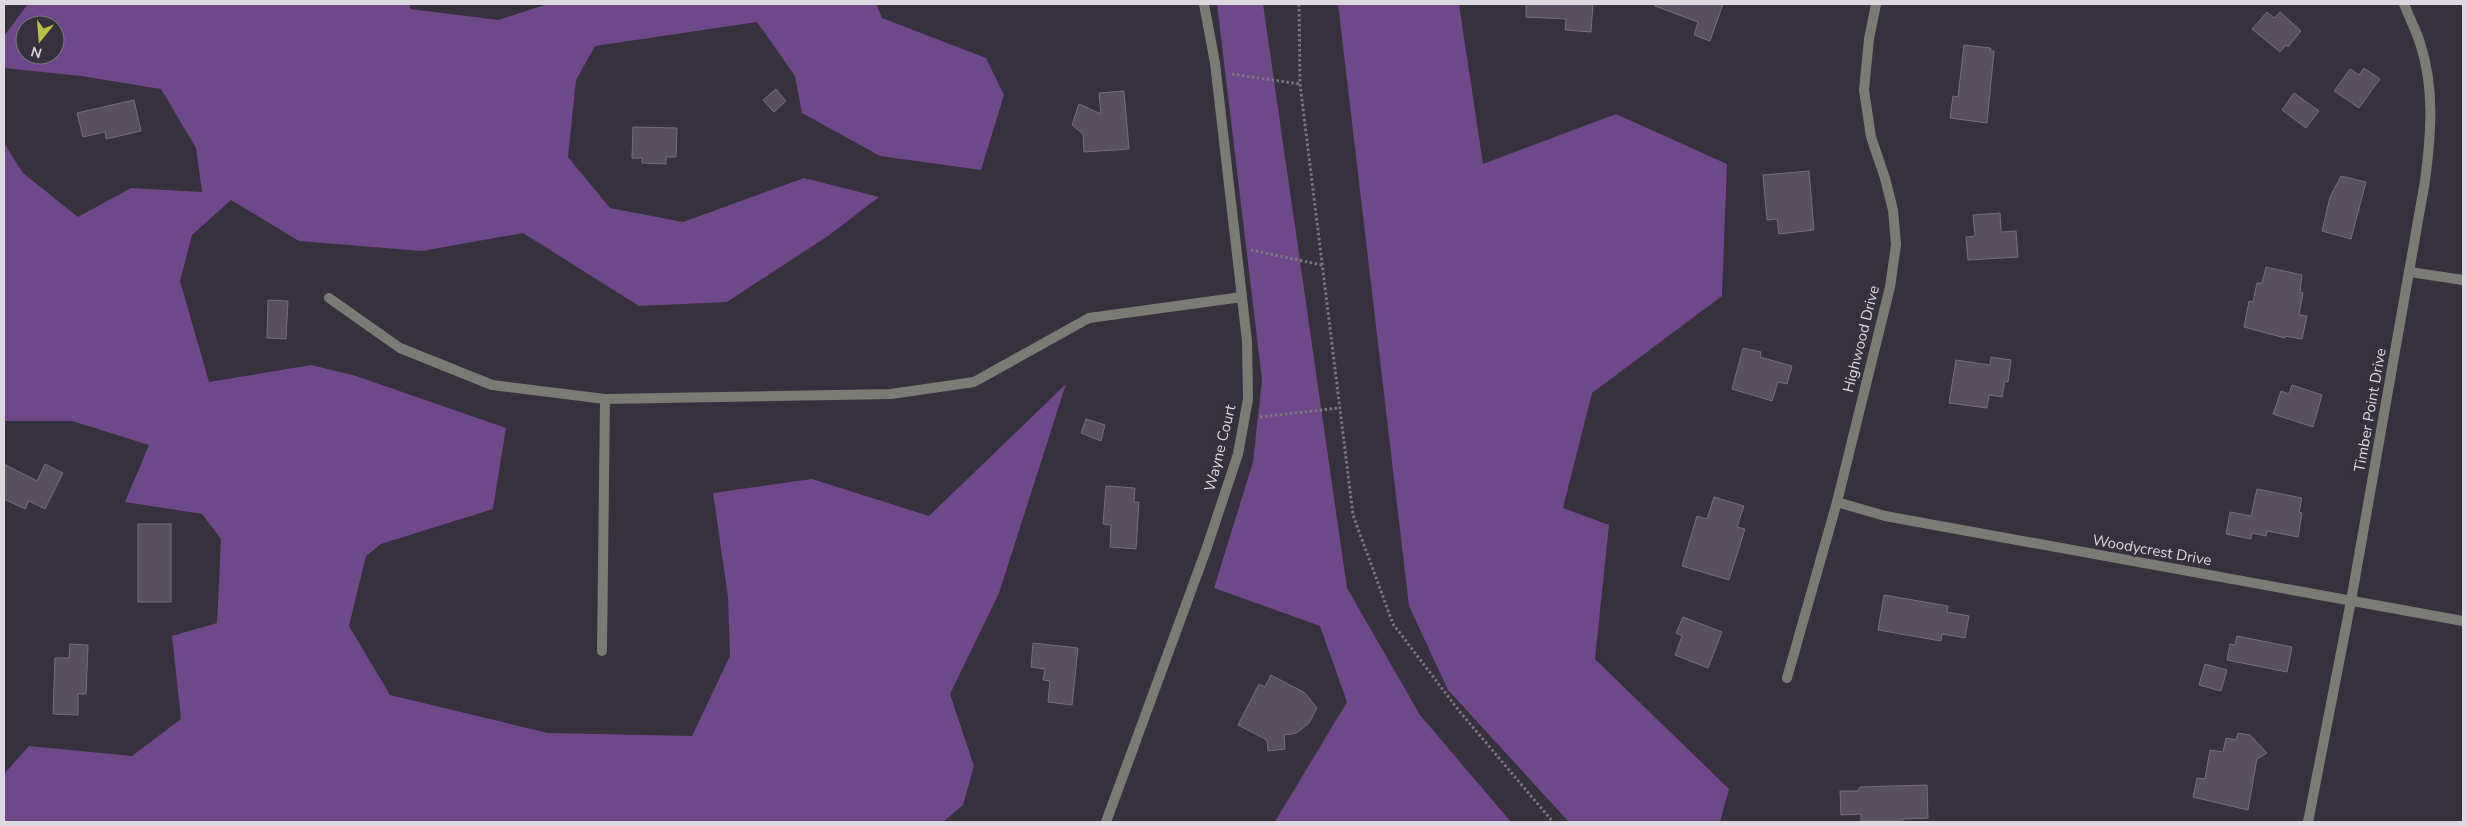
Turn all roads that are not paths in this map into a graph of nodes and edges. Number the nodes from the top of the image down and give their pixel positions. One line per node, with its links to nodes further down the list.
1 (1204, 4): 6 (street, Wayne Court)
2 (1876, 4): 9 (street, Highwood Drive)
3 (2404, 4): 4 (street, Timber Point Drive)
4 (2410, 272): 5 (street); 10 (street, Timber Point Drive)
5 (2463, 280)
6 (1242, 297): 8 (street); 14 (street, Wayne Court)
7 (329, 298): 8 (street)
8 (605, 399): 12 (street)
9 (1837, 502): 10 (street, Woodycrest Drive); 13 (street, Highwood Drive)
10 (2351, 601): 11 (street, Woodycrest Drive); 15 (street, Timber Point Drive)
11 (2463, 621)
12 (602, 651)
13 (1788, 678)
14 (1106, 822)
15 (2308, 822)

